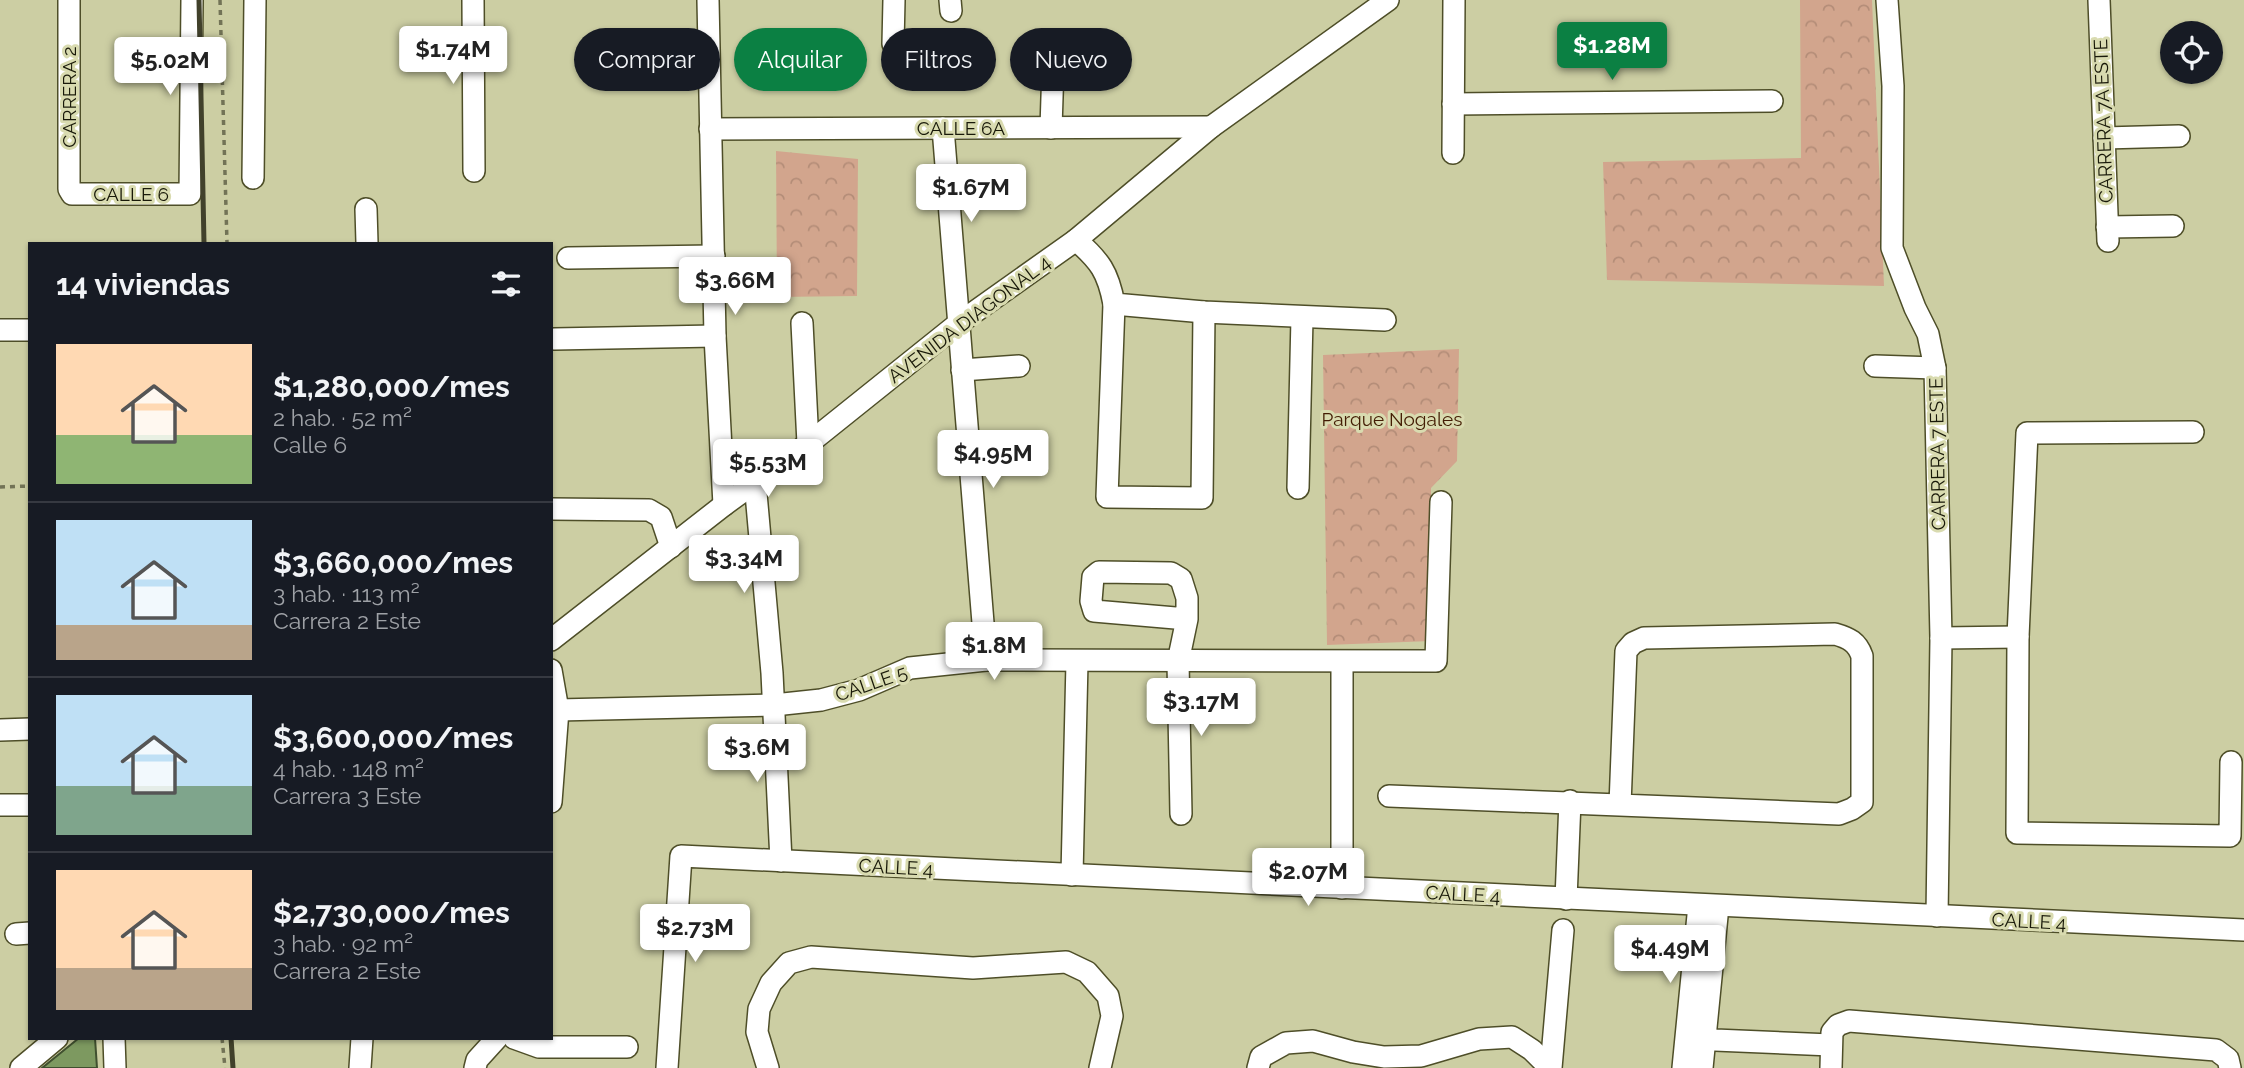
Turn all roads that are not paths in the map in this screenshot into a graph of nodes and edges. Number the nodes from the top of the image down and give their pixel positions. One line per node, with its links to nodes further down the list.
1 (69, 0): 24 (street, CARRERA 2)
2 (192, 0): 24 (street, CALLE 6)
3 (255, 0): 23 (street)
4 (473, 0): 22 (street)
5 (708, 0): 18 (street)
6 (894, 0): 11 (street)
7 (1388, 0): 15 (street, AVENIDA DIAGONAL 4)
8 (1454, 0): 14 (street)
9 (1887, 0): 43 (street, CARRERA 7 ESTE)
10 (2099, 0): 20 (street, CARRERA 7A ESTE)
11 (893, 28)
12 (1052, 91): 17 (street)
13 (1772, 101): 14 (street)
14 (1453, 104): 21 (street)
15 (1211, 127): 17 (street, CALLE 6A); 27 (street, AVENIDA DIAGONAL 4)
16 (943, 128): 17 (street, CALLE 6A); 18 (street, CALLE 6A); 36 (street)
17 (1051, 128)
18 (710, 129): 29 (street)
19 (2179, 136): 20 (street)
20 (2104, 138): 26 (street, CARRERA 7A ESTE)
21 (1453, 153)
22 (474, 171)
23 (253, 178)
24 (72, 194)
25 (366, 209): 28 (street)
26 (2173, 226)
27 (1076, 240): 31 (street); 36 (street, AVENIDA DIAGONAL 4)
28 (367, 242)
29 (714, 256): 30 (street); 39 (street)
30 (568, 258)
31 (1114, 304): 32 (street); 32 (street)
32 (1204, 312): 33 (street)
33 (1302, 318): 34 (street); 48 (street)
34 (1385, 320)
35 (802, 323): 46 (street)
36 (959, 323): 44 (street); 46 (street, AVENIDA DIAGONAL 4)
37 (0, 330): 38 (street)
38 (28, 330)
39 (715, 336): 40 (street); 50 (street)
40 (554, 339)
41 (1018, 366): 44 (street)
42 (1875, 366): 43 (street)
43 (1935, 369): 56 (street, CARRERA 7 ESTE)
44 (962, 370): 57 (street)
45 (2193, 432): 54 (street)
46 (808, 444): 47 (street, AVENIDA DIAGONAL 4)
47 (755, 482): 50 (street, AVENIDA DIAGONAL 4); 62 (street)
48 (1298, 488)
49 (1441, 502): 60 (street, CALLE 5)
50 (724, 505): 52 (street, AVENIDA DIAGONAL 4)
51 (553, 509): 52 (street)
52 (671, 547): 55 (street, AVENIDA DIAGONAL 4)
53 (1187, 619): 59 (street)
54 (2018, 637): 56 (street); 66 (street)
55 (553, 638)
56 (1941, 638): 79 (street, CARRERA 7 ESTE)
57 (986, 660): 58 (street, CALLE 5); 62 (street, CALLE 5)
58 (1077, 662): 59 (street, CALLE 5); 75 (street)
59 (1178, 662): 60 (street, CALLE 5); 73 (street)
60 (1342, 662): 76 (street)
61 (553, 681): 63 (street)
62 (774, 705): 63 (street, CALLE 5); 74 (street)
63 (558, 710): 67 (street)
64 (28, 729): 65 (street)
65 (0, 730)
66 (2231, 762)
67 (553, 776)
68 (1389, 796): 69 (street)
69 (1570, 802): 71 (street); 77 (street)
70 (28, 805): 72 (street)
71 (1620, 805): 71 (street)
72 (0, 806)
73 (1181, 814)
74 (781, 861): 75 (street, CALLE 4); 94 (street, CALLE 4)
75 (1072, 875): 76 (street, CALLE 4)
76 (1342, 888): 77 (street, CALLE 4)
77 (1566, 899): 78 (street, CALLE 4)
78 (1708, 906): 79 (street, CALLE 4); 82 (street); 99 (street)
79 (1937, 916): 81 (street, CALLE 4)
80 (1563, 930): 98 (street)
81 (2244, 930)
82 (1705, 1038): 88 (street); 100 (street)
83 (55, 1040): 90 (street)
84 (114, 1040): 91 (street)
85 (362, 1040): 92 (street)
86 (495, 1040): 93 (street)
87 (520, 1040): 89 (street)
88 (1831, 1045): 101 (street); 102 (street)
89 (627, 1047)
90 (21, 1068)
91 (115, 1068)
92 (360, 1068)
93 (475, 1068)
94 (667, 1068)
95 (768, 1068): 96 (street)
96 (1100, 1068)
97 (1258, 1068): 98 (street)
98 (1550, 1068)
99 (1684, 1068)
100 (1702, 1068)
101 (1830, 1068)
102 (2230, 1068)

